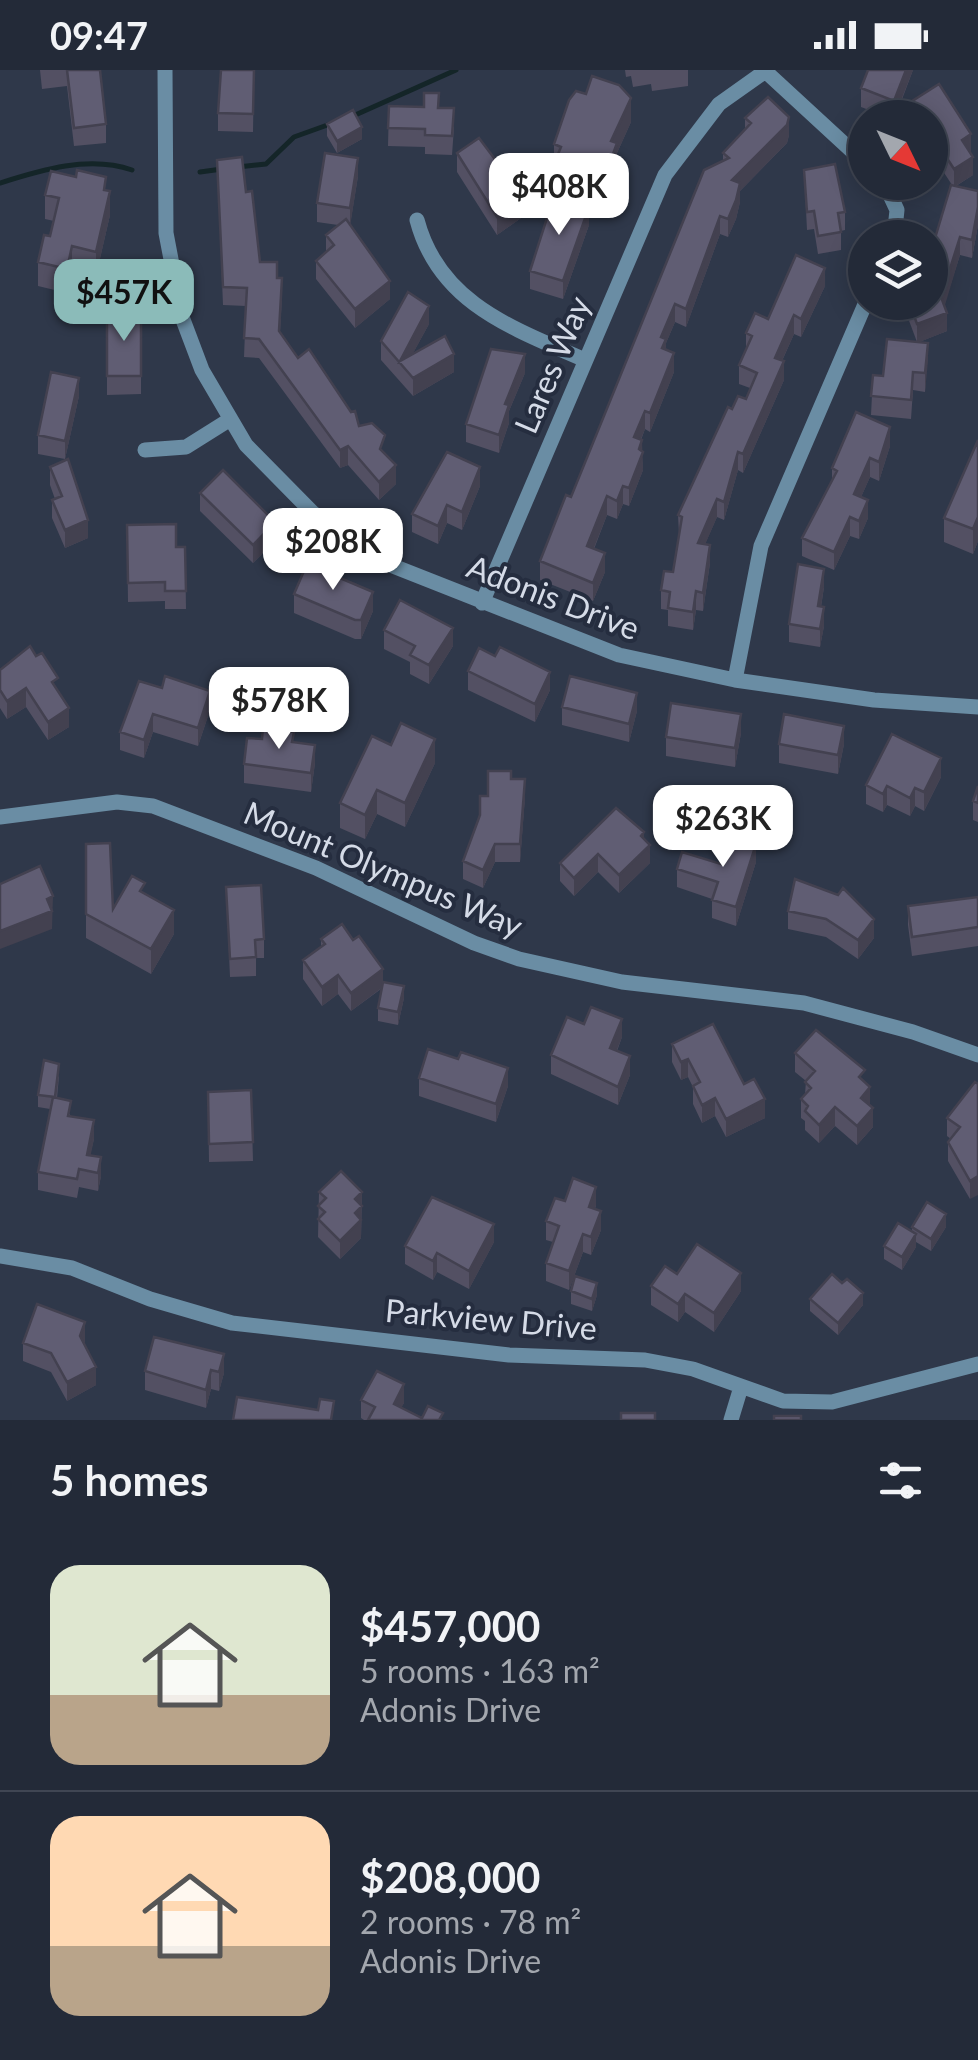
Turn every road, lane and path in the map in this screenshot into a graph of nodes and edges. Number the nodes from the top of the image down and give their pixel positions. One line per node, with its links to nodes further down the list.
1 (165, 70): 7 (street, Adonis Drive)
2 (765, 70): 3 (street); 6 (street, Lares Way)
3 (848, 148)
4 (417, 220): 6 (street)
5 (858, 320): 10 (street)
6 (585, 360): 9 (street, Lares Way)
7 (229, 420): 8 (street); 9 (street, Adonis Drive)
8 (145, 450)
9 (482, 603): 10 (street, Adonis Drive)
10 (735, 680): 11 (street, Adonis Drive)
11 (978, 707)
12 (0, 817): 13 (street, Mount Olympus Way)
13 (978, 1055)
14 (0, 1256): 16 (street, Parkview Drive)
15 (978, 1364): 16 (street, Parkview Drive)
16 (741, 1387): 17 (street)
17 (731, 1420)

